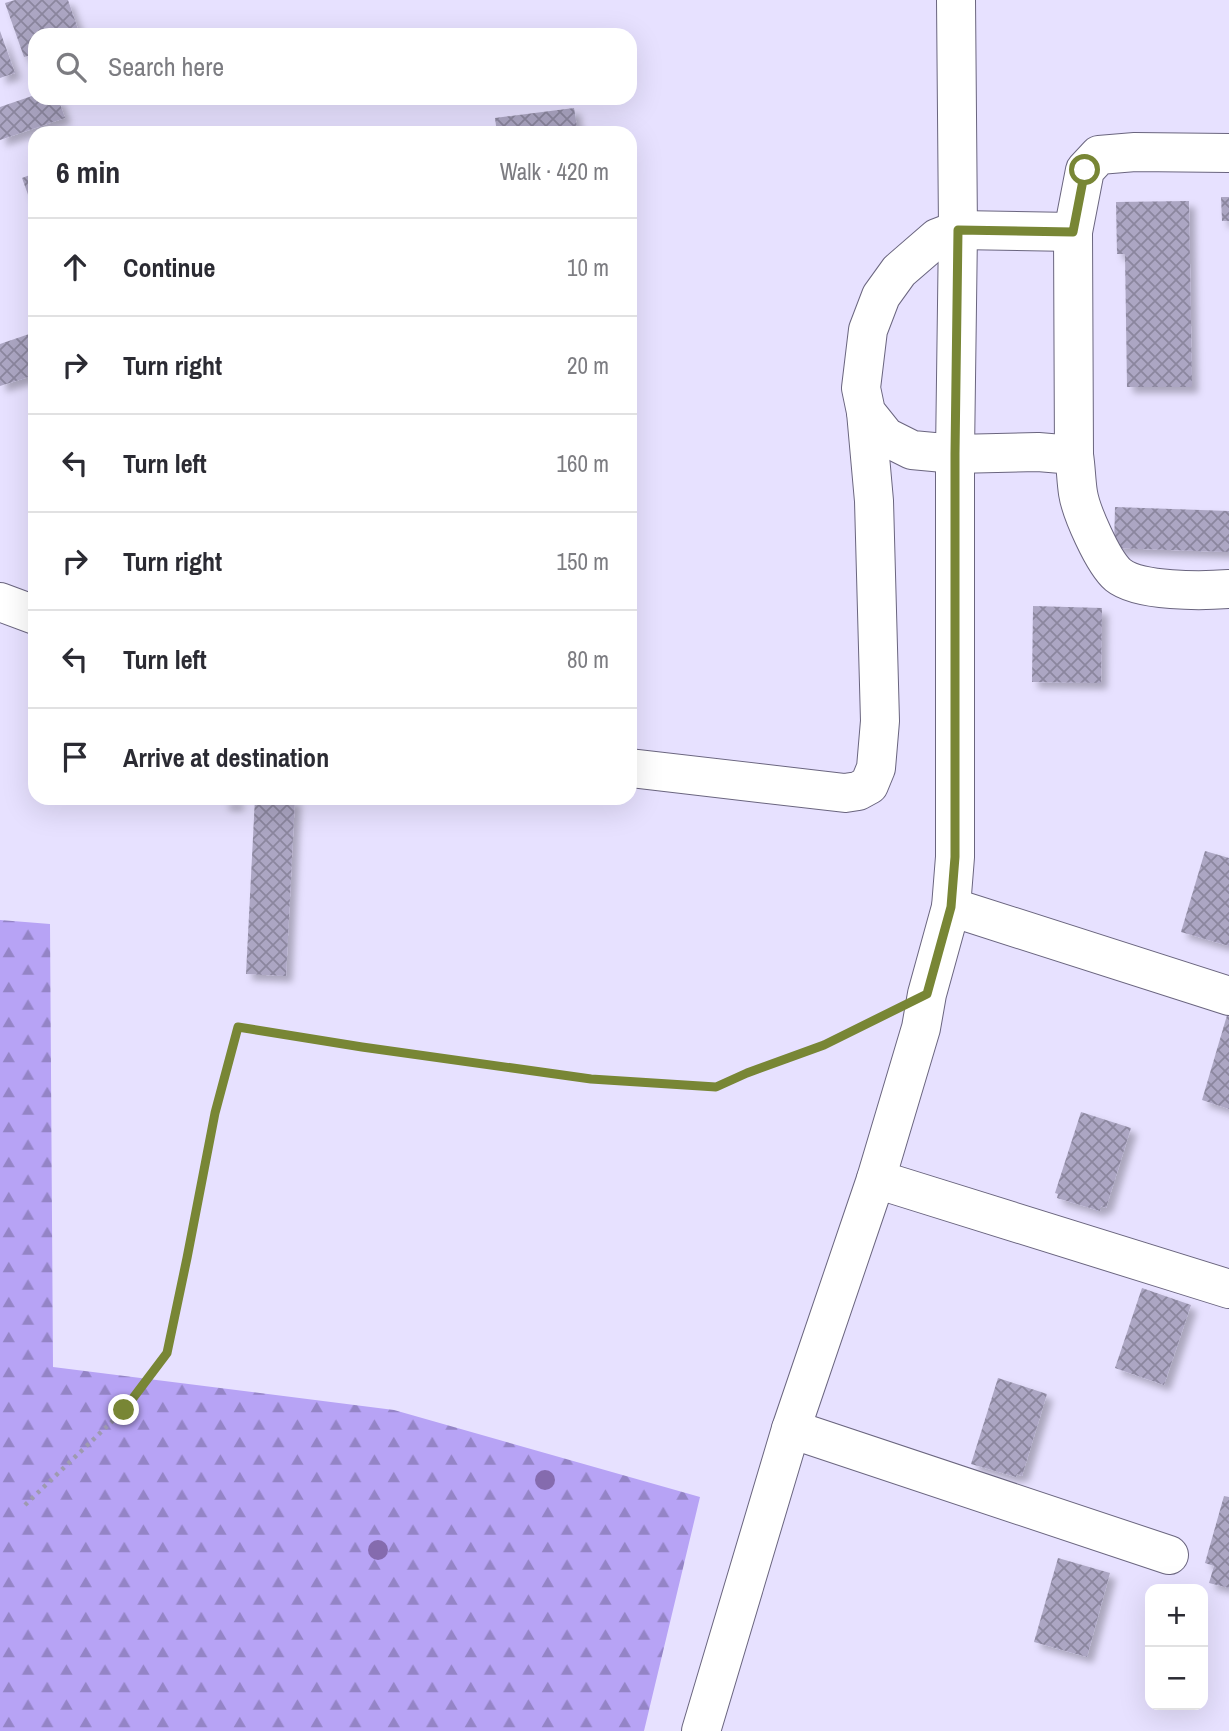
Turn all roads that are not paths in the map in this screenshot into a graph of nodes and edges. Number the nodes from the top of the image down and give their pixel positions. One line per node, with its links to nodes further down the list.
1 (956, 0): 3 (street)
2 (1229, 153): 4 (street)
3 (958, 230): 4 (street); 5 (street); 6 (street)
4 (1073, 232): 7 (street)
5 (866, 412): 6 (street); 8 (street)
6 (943, 453): 7 (street); 8 (street); 13 (street)
7 (1074, 455): 9 (street)
8 (874, 501): 12 (street)
9 (1229, 589)
10 (0, 602): 11 (street)
11 (28, 612)
12 (637, 769)
13 (951, 907): 14 (street); 15 (street)
14 (1229, 996)
15 (876, 1179): 16 (street); 17 (street)
16 (1229, 1289)
17 (791, 1429): 18 (street); 19 (street)
18 (1169, 1555)
19 (701, 1731)

